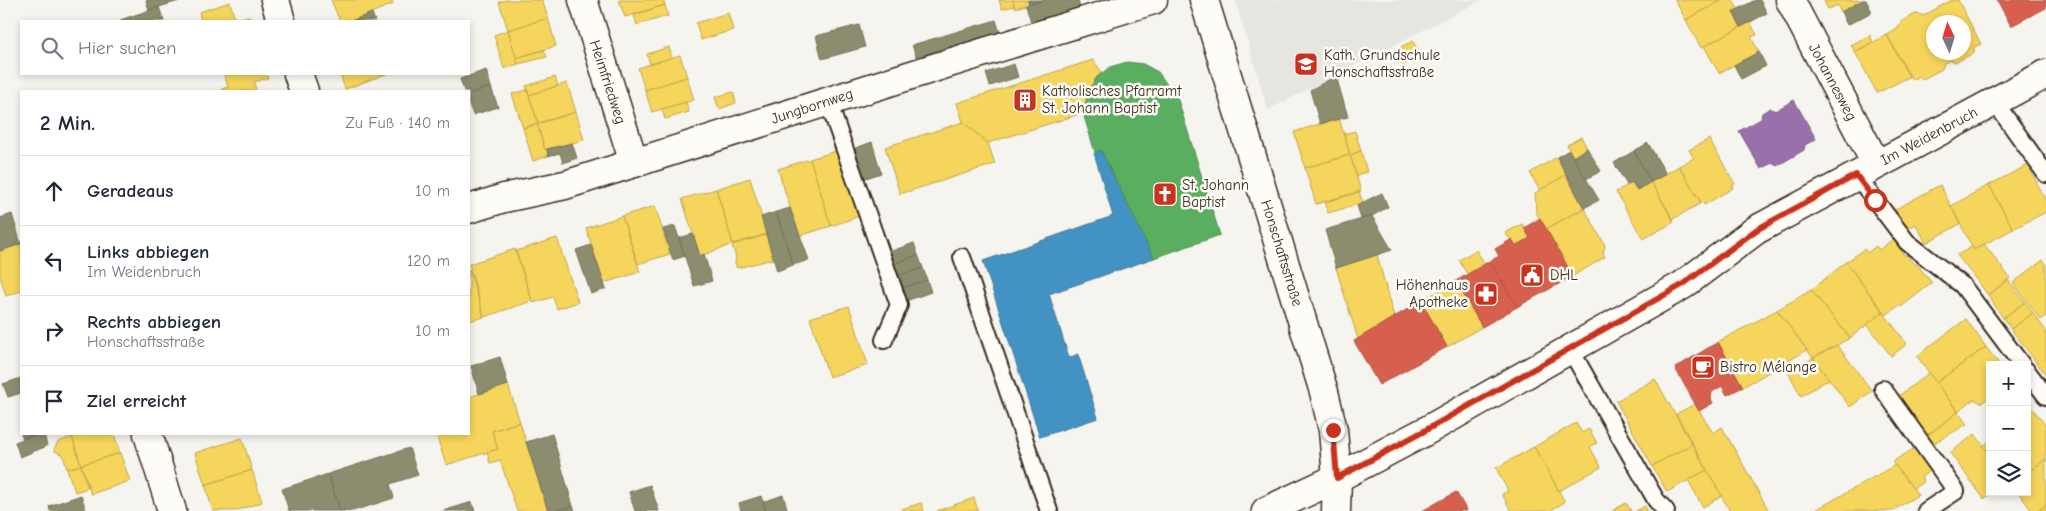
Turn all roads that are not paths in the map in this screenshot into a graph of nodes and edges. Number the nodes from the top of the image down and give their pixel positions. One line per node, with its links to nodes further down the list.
1 (275, 0): 6 (street)
2 (583, 0): 12 (street, Heimfriedweg)
3 (1154, 0): 10 (street, Jungbornweg)
4 (1204, 0): 24 (street, Honschaftsstraße)
5 (1790, 0): 13 (street, Johannesweg)
6 (282, 20)
7 (2046, 74): 11 (street, Im Weidenbruch)
8 (298, 75): 9 (street)
9 (304, 90)
10 (828, 101): 12 (street, Jungbornweg); 17 (lane)
11 (1994, 101): 13 (street, Im Weidenbruch); 14 (lane)
12 (634, 163): 15 (street, Jungbornweg)
13 (1866, 170): 18 (street, Im Weidenbruch); 19 (lane)
14 (2046, 174)
15 (470, 209)
16 (962, 257): 26 (lane)
17 (884, 340)
18 (1570, 349): 24 (street, Im Weidenbruch); 29 (lane)
19 (2019, 361)
20 (2031, 376): 22 (lane)
21 (1883, 389): 30 (lane)
22 (2046, 396)
23 (148, 435): 25 (street)
24 (1337, 478): 27 (street, Im Weidenbruch); 28 (street, Honschaftsstraße)
25 (172, 511)
26 (1049, 511)
27 (1266, 511)
28 (1336, 511)
29 (1666, 511)
30 (1926, 511)

